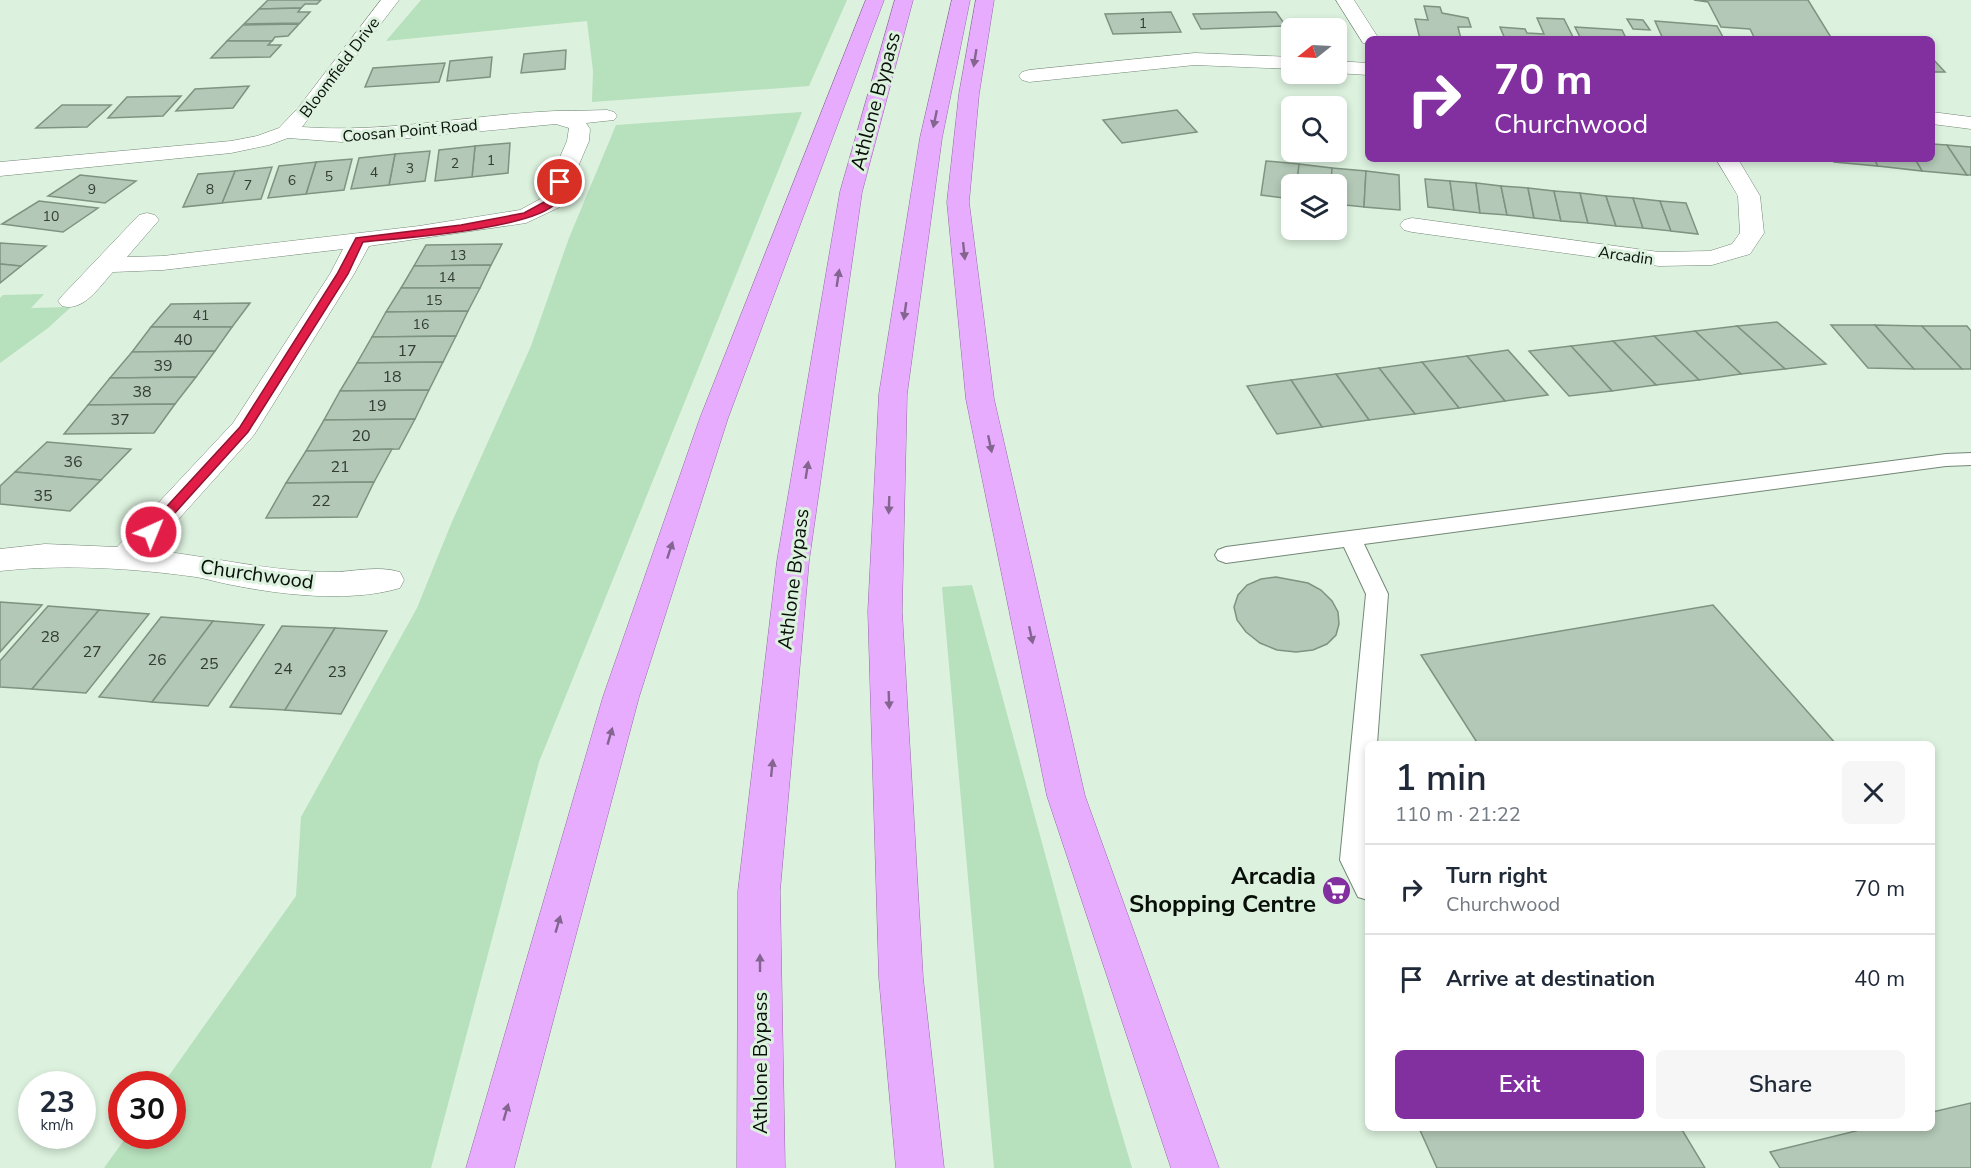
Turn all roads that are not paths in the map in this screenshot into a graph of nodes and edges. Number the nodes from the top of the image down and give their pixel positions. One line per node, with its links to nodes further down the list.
1 (390, 0): 16 (street, Bloomfield Drive)
2 (875, 0): 31 (highway, one-way to 2)
3 (904, 0): 32 (highway, Athlone Bypass, one-way to 3)
4 (961, 0): 33 (highway, one-way to 33)
5 (985, 0): 34 (highway, one-way to 34)
6 (1345, 0): 7 (street)
7 (1368, 36)
8 (1281, 63): 11 (street)
9 (1347, 68): 10 (street)
10 (1365, 69)
11 (1029, 76)
12 (607, 116): 13 (street, Coosan Point Road)
13 (556, 117): 16 (street, Coosan Point Road); 21 (street)
14 (1935, 118): 15 (street)
15 (1971, 123)
16 (286, 132): 18 (street, Coosan Point Road)
17 (1729, 162): 20 (street, Arcadin)
18 (0, 169)
19 (147, 220): 22 (street)
20 (1412, 225)
21 (360, 240): 22 (street); 27 (street)
22 (106, 265): 23 (street)
23 (71, 301)
24 (1971, 459): 25 (lane)
25 (1351, 539): 26 (lane); 30 (lane)
26 (1226, 555)
27 (125, 558): 28 (street, Churchwood); 29 (street, Churchwood)
28 (0, 560)
29 (388, 580)
30 (1365, 882)
31 (490, 1168)
32 (761, 1168)
33 (920, 1168)
34 (1195, 1168)

